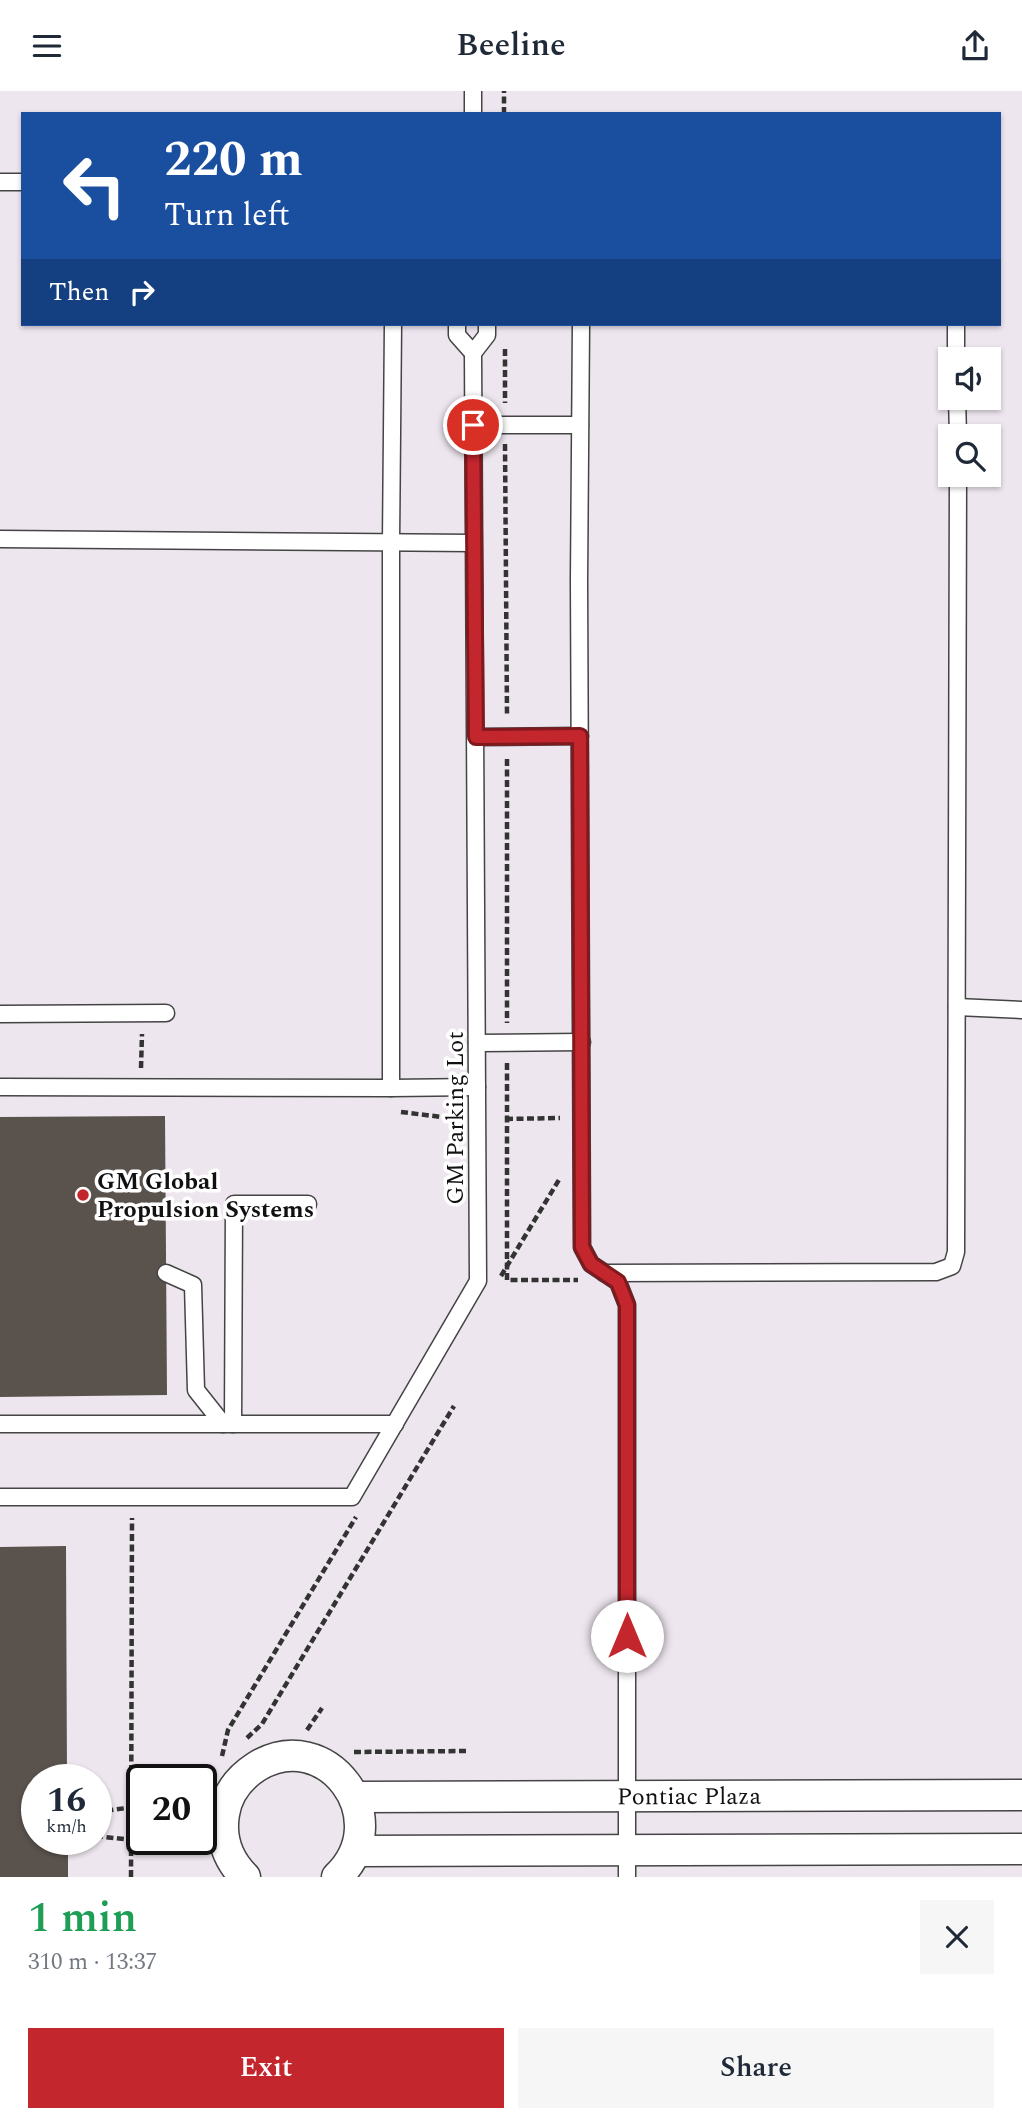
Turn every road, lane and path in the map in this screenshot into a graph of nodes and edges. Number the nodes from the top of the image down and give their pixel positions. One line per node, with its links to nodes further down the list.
1 (473, 91): 3 (lane)
2 (504, 91): 4 (path)
3 (473, 112)
4 (504, 112)
5 (0, 182): 6 (lane)
6 (21, 182)
7 (393, 326): 20 (lane)
8 (457, 326): 14 (lane, GM Parking Lot)
9 (487, 326): 14 (lane, GM Parking Lot)
10 (581, 326): 17 (lane)
11 (956, 326): 13 (lane)
12 (505, 336): 16 (path)
13 (956, 347)
14 (472, 353): 15 (lane, GM Parking Lot)
15 (473, 425): 16 (lane); 21 (lane, GM Parking Lot)
16 (505, 425): 17 (lane); 24 (path)
17 (580, 425): 22 (lane)
18 (958, 487): 25 (lane)
19 (0, 539): 20 (lane)
20 (391, 543): 21 (lane); 36 (lane)
21 (474, 543): 23 (lane, GM Parking Lot)
22 (580, 736): 24 (lane); 30 (lane)
23 (476, 737): 24 (lane); 31 (lane, GM Parking Lot)
24 (507, 737): 32 (path)
25 (957, 1007): 26 (lane); 43 (lane)
26 (1022, 1010)
27 (142, 1013): 28 (lane); 29 (lane); 33 (path)
28 (166, 1013)
29 (0, 1014)
30 (582, 1042): 32 (lane); 38 (lane)
31 (477, 1043): 32 (lane); 35 (lane, GM Parking Lot)
32 (507, 1043): 40 (path)
33 (141, 1072)
34 (0, 1087): 36 (lane)
35 (477, 1087): 36 (lane); 39 (lane, GM Parking Lot)
36 (391, 1088)
37 (400, 1112): 39 (path)
38 (582, 1116): 40 (path); 43 (lane)
39 (477, 1119): 40 (path); 47 (lane, GM Parking Lot)
40 (507, 1119): 43 (path)
41 (308, 1204): 46 (lane)
42 (166, 1273): 46 (lane)
43 (604, 1273): 56 (lane)
44 (454, 1406): 52 (path)
45 (0, 1424): 46 (lane)
46 (228, 1424): 47 (lane)
47 (395, 1424): 48 (lane, GM Parking Lot)
48 (0, 1497)
49 (132, 1517): 53 (path)
50 (321, 1708): 51 (path)
51 (305, 1734)
52 (242, 1744)
53 (131, 1764)
54 (1022, 1795): 56 (street, Pontiac Plaza)
55 (355, 1797): 56 (street, Pontiac Plaza); 58 (street); 62 (street)
56 (627, 1797): 60 (lane)
57 (1022, 1849): 60 (street)
58 (356, 1851): 60 (street); 63 (street)
59 (131, 1855): 61 (path)
60 (627, 1863)
61 (131, 1877)
62 (246, 1877)
63 (337, 1877)

